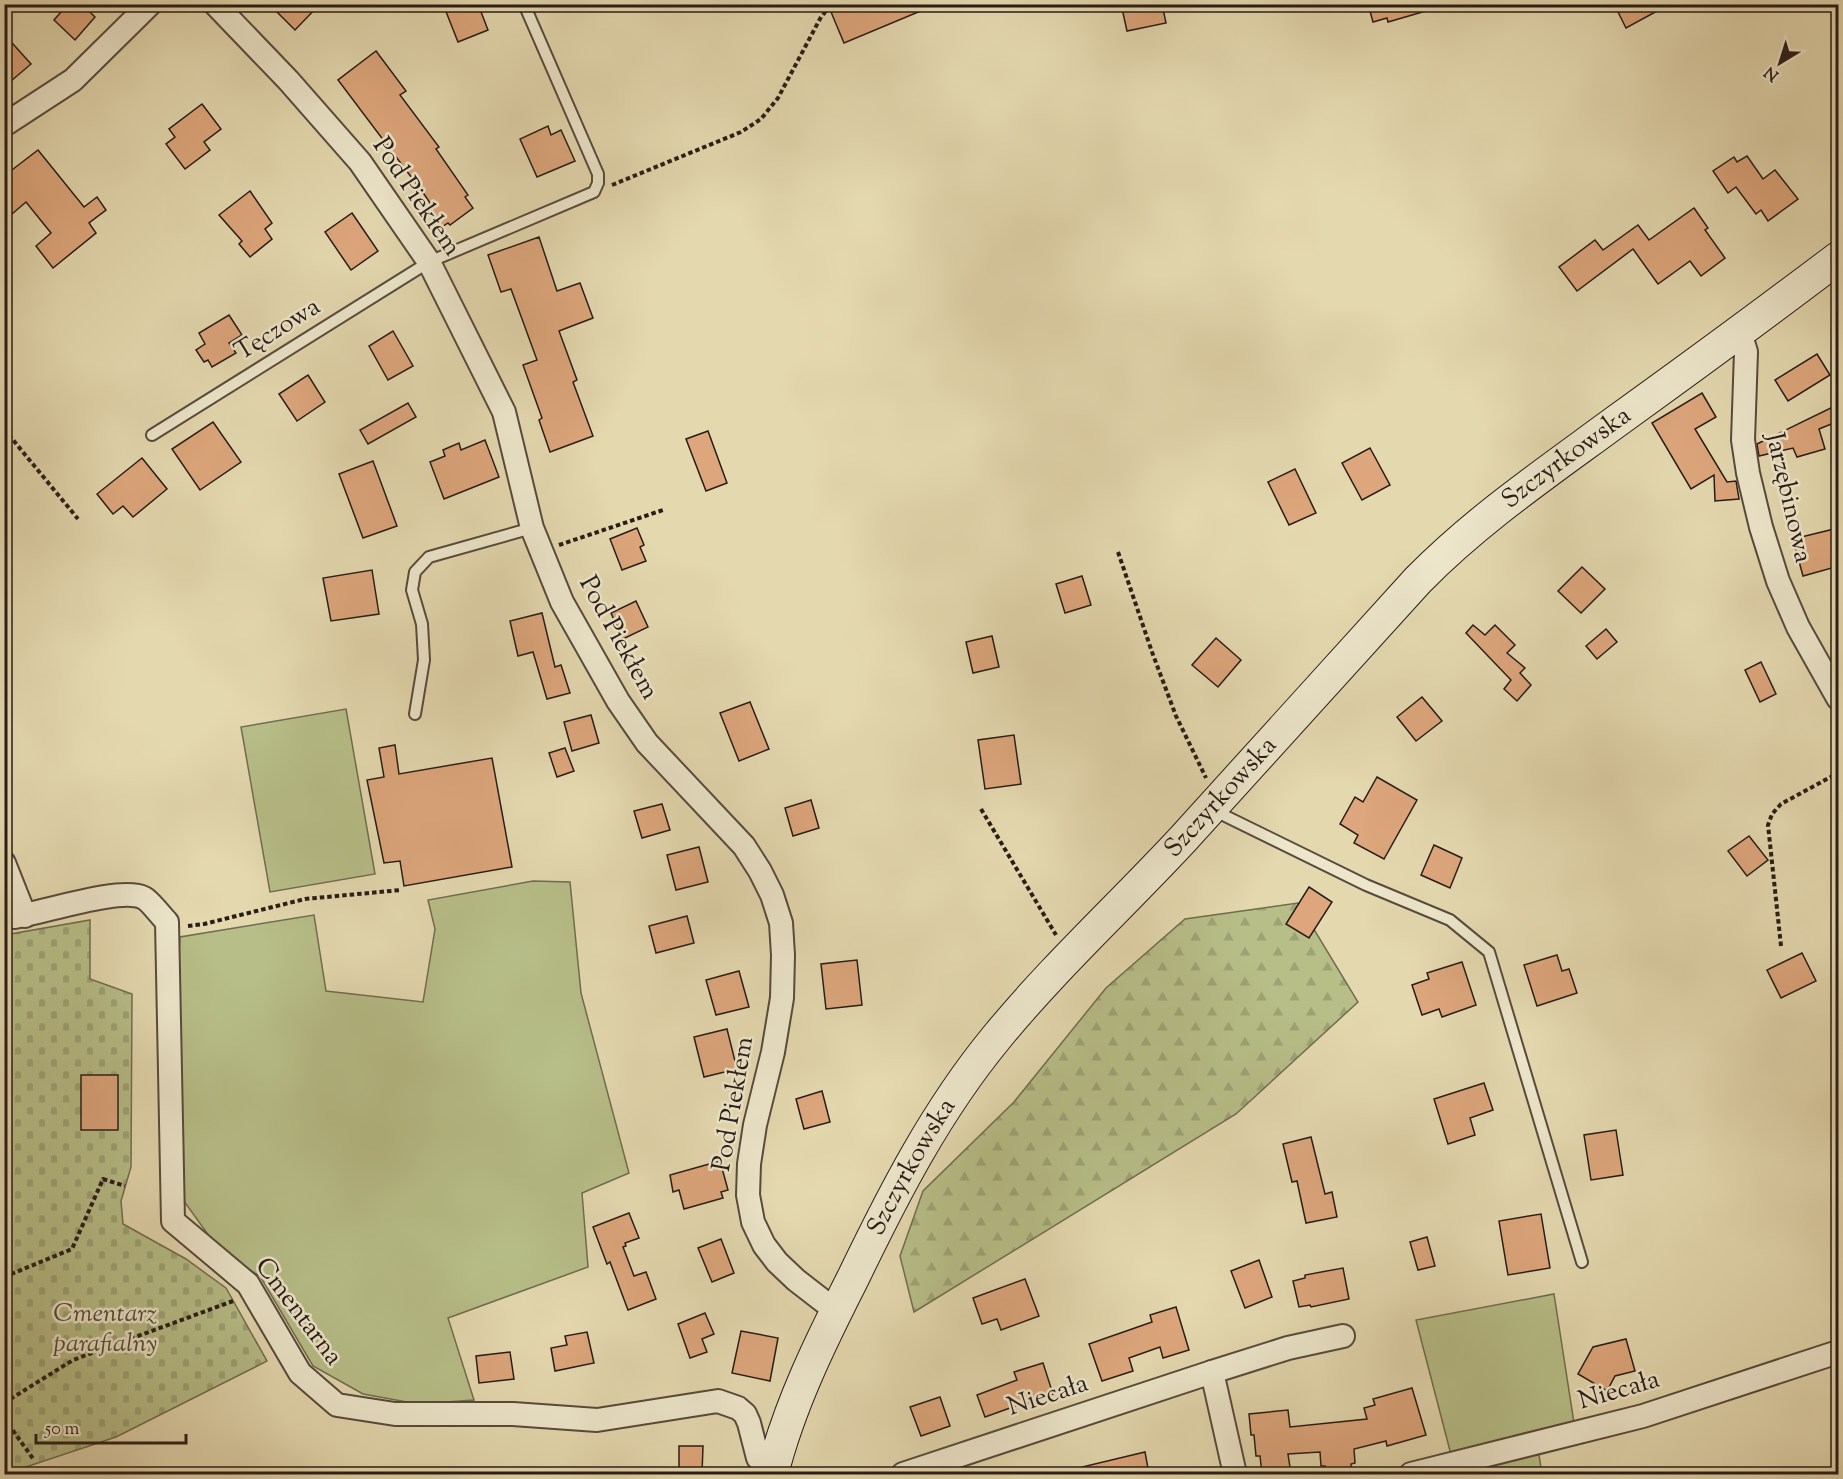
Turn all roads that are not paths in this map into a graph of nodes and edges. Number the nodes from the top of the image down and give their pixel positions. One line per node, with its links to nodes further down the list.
1 (150, 4): 4 (street)
2 (215, 4): 6 (street, Pod Piekłem)
3 (524, 4): 6 (lane, Tęczowa)
4 (4, 125)
5 (1839, 258): 7 (main road, Szczyrkowska)
6 (429, 262): 8 (lane, Tęczowa); 9 (street, Pod Piekłem)
7 (1740, 332): 10 (street, Jarzębinowa); 12 (main road, Szczyrkowska)
8 (152, 435)
9 (532, 528): 11 (lane); 15 (street, Pod Piekłem)
10 (1839, 698)
11 (415, 714)
12 (1213, 805): 14 (lane); 15 (main road, Szczyrkowska)
13 (4, 863): 19 (street, Cmentarna)
14 (1582, 1262)
15 (836, 1311): 19 (main road, Szczyrkowska)
16 (1343, 1336): 18 (street, Niecała)
17 (1839, 1352): 22 (street, Niecała)
18 (1212, 1372): 20 (street, Niecała); 21 (street)
19 (773, 1473)
20 (903, 1474)
21 (1235, 1474)
22 (1411, 1474)

